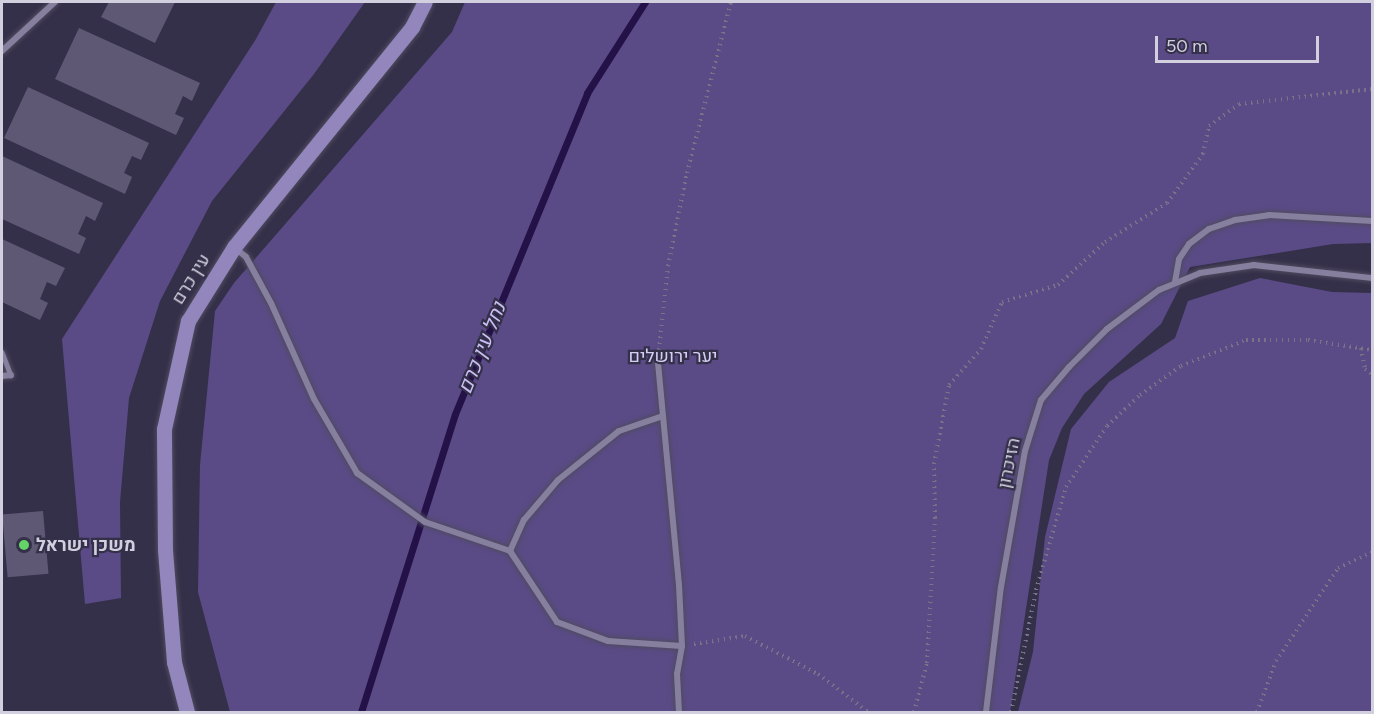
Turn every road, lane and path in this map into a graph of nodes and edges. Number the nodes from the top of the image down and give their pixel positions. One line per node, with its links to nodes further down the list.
1 (56, 2): 4 (street)
2 (425, 2): 7 (main road, עין כרם)
3 (731, 2): 13 (path)
4 (2, 51)
5 (1372, 89): 24 (path)
6 (1372, 221): 9 (street)
7 (234, 247): 18 (street); 21 (main road, עין כרם)
8 (1372, 278): 9 (street, הזיכרון)
9 (1175, 282): 25 (street, הזיכרון)
10 (1361, 348): 11 (path); 14 (path); 26 (path)
11 (1372, 350)
12 (2, 352): 16 (lane)
13 (658, 363): 17 (street)
14 (1372, 374)
15 (2, 375): 16 (street)
16 (11, 375)
17 (663, 416): 18 (street); 20 (street)
18 (510, 550): 20 (street)
19 (1372, 552): 27 (path)
20 (682, 646): 22 (street); 23 (path)
21 (187, 712)
22 (679, 712)
23 (868, 712)
24 (914, 712)
25 (986, 712)
26 (1011, 712)
27 (1257, 712)

